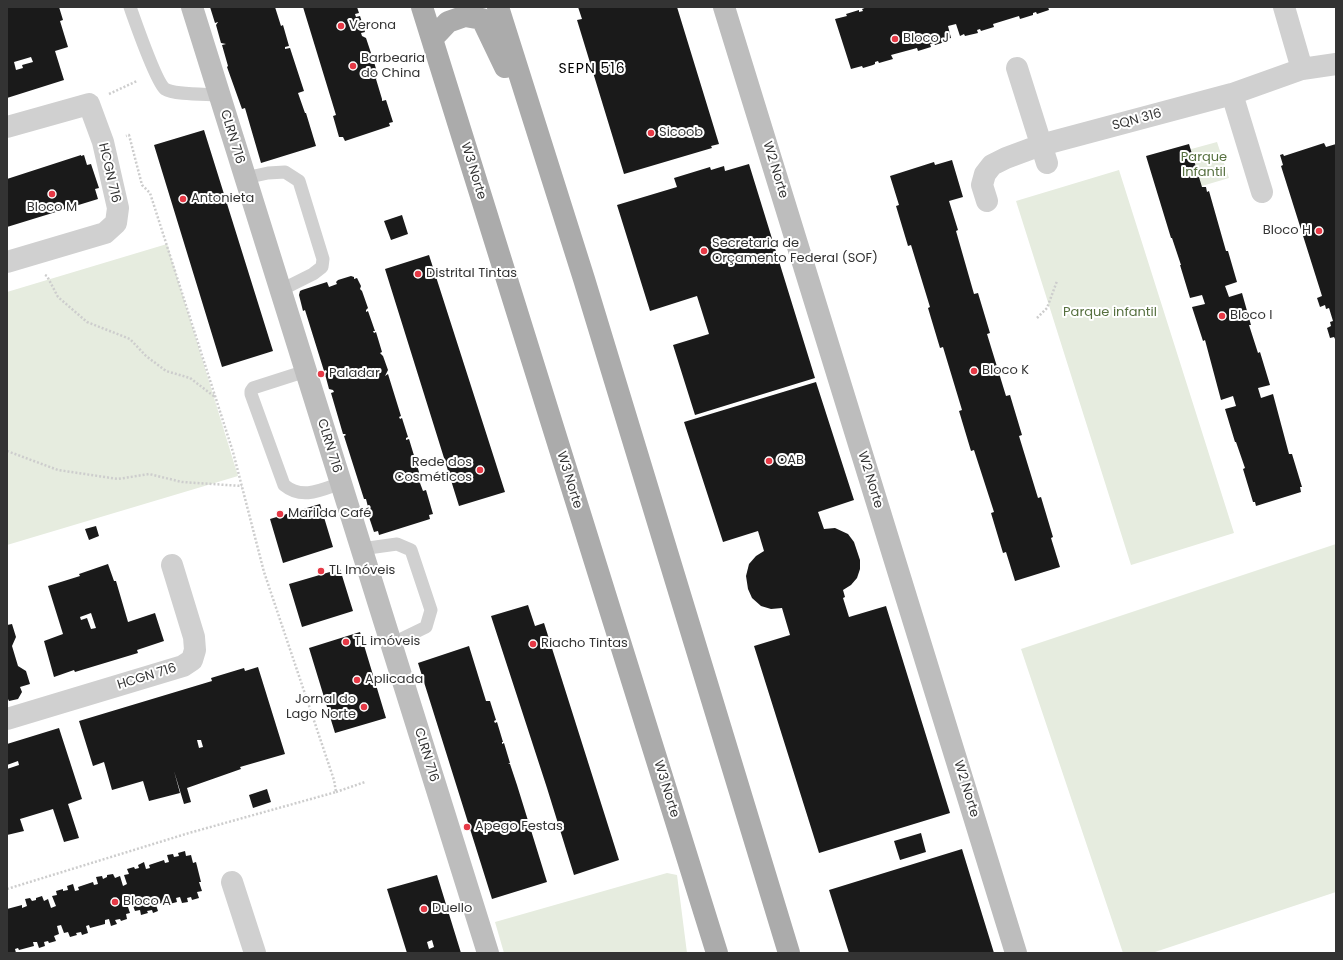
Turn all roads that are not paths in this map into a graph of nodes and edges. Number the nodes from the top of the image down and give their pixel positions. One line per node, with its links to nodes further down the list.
1 (130, 7): 12 (lane)
2 (192, 7): 12 (street, CLRN 716)
3 (422, 7): 7 (main road, W3 Norte)
4 (498, 7): 14 (main road)
5 (724, 7): 32 (street, W2 Norte)
6 (1284, 7): 10 (street)
7 (432, 39): 14 (main road); 30 (main road, W3 Norte)
8 (1336, 64): 10 (street, SQN 316)
9 (1017, 68): 15 (street)
10 (1302, 69): 11 (street, SQN 316)
11 (1232, 94): 15 (street, SQN 316); 17 (street)
12 (219, 95): 16 (street, CLRN 716)
13 (7, 127): 19 (street, HCGN 716)
14 (539, 134): 31 (main road)
15 (1044, 154): 18 (street, SQN 316)
16 (245, 178): 20 (street, CLRN 716); 20 (lane)
17 (1262, 192)
18 (987, 202)
19 (10, 262)
20 (280, 290): 21 (street, CLRN 716)
21 (306, 371): 22 (street, CLRN 716); 22 (lane)
22 (341, 483): 23 (street, CLRN 716)
23 (361, 549): 25 (street, CLRN 716); 25 (lane)
24 (172, 565): 26 (street, HCGN 716)
25 (391, 644): 29 (street, CLRN 716)
26 (7, 719)
27 (232, 882): 28 (street)
28 (255, 953)
29 (488, 953)
30 (717, 953)
31 (789, 953)
32 (1016, 953)

